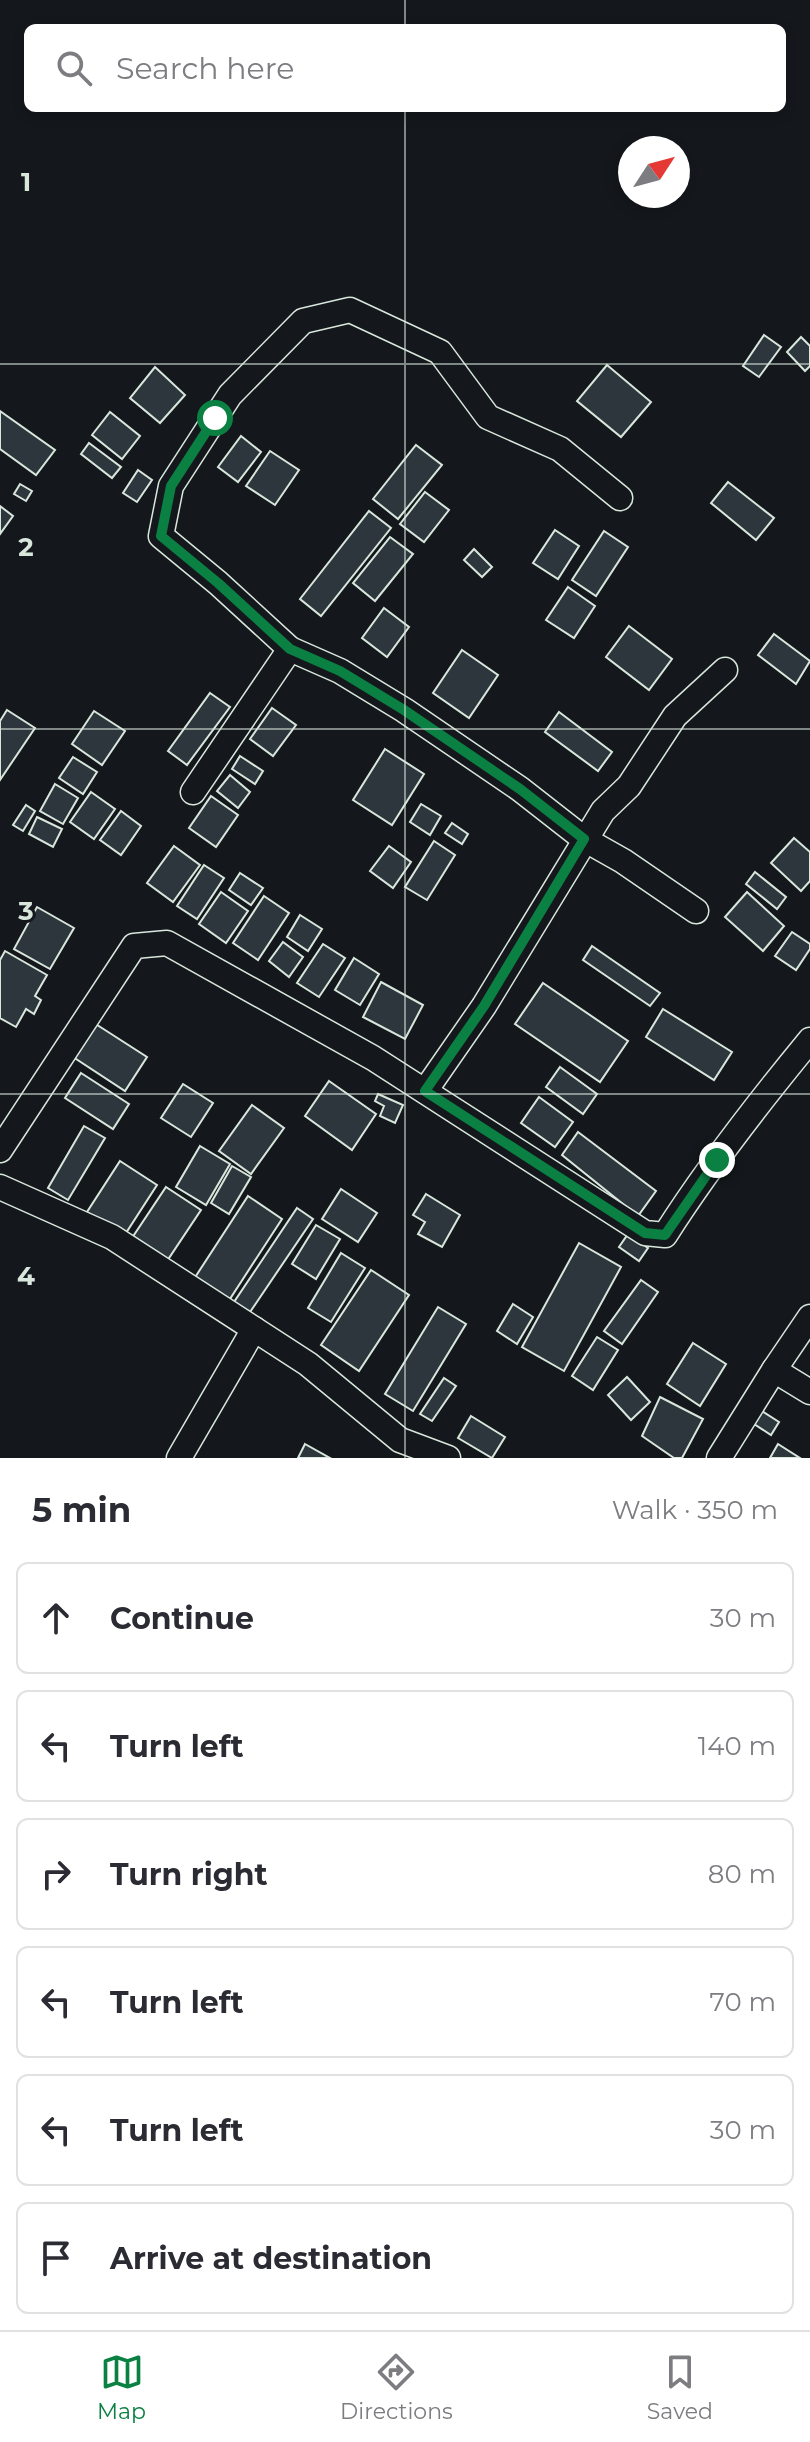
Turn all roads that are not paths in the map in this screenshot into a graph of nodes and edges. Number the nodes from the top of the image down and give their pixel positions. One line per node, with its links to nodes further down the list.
1 (620, 498): 2 (street)
2 (290, 649): 4 (street); 5 (street)
3 (725, 670): 5 (street)
4 (193, 792)
5 (584, 839): 6 (street); 8 (street)
6 (696, 911)
7 (810, 1040): 8 (street)
8 (425, 1091): 9 (street)
9 (9, 1116): 10 (street)
10 (0, 1150)
11 (0, 1187): 13 (street)
12 (810, 1317): 14 (street)
13 (254, 1329): 16 (street); 17 (street)
14 (774, 1370): 15 (street); 18 (street)
15 (810, 1392)
16 (179, 1458)
17 (448, 1458)
18 (719, 1458)

